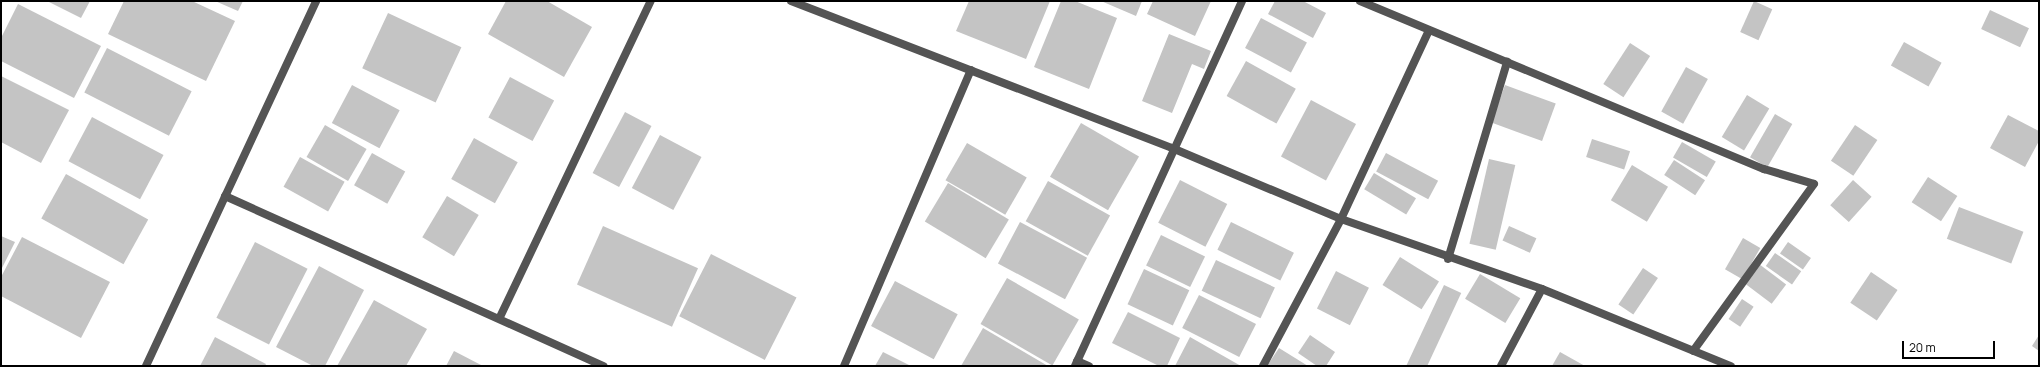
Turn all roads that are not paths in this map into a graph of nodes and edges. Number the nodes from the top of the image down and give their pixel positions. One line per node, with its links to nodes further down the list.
1 (316, 1): 10 (street)
2 (651, 1): 14 (street)
3 (791, 1): 8 (street)
4 (1242, 1): 9 (street)
5 (1360, 1): 6 (street)
6 (1429, 30): 7 (street); 11 (street)
7 (1507, 62): 12 (street); 15 (street)
8 (971, 70): 9 (street); 19 (street)
9 (1172, 148): 11 (street); 16 (street)
10 (225, 196): 14 (street); 17 (street)
11 (1341, 219): 12 (street); 21 (street)
12 (1448, 259): 13 (street)
13 (1542, 289): 15 (street); 22 (street)
14 (500, 318): 18 (street)
15 (1693, 351): 23 (street)
16 (1076, 364): 20 (street)
17 (146, 366)
18 (604, 366)
19 (844, 366)
20 (1089, 366)
21 (1263, 366)
22 (1501, 366)
23 (1731, 366)

